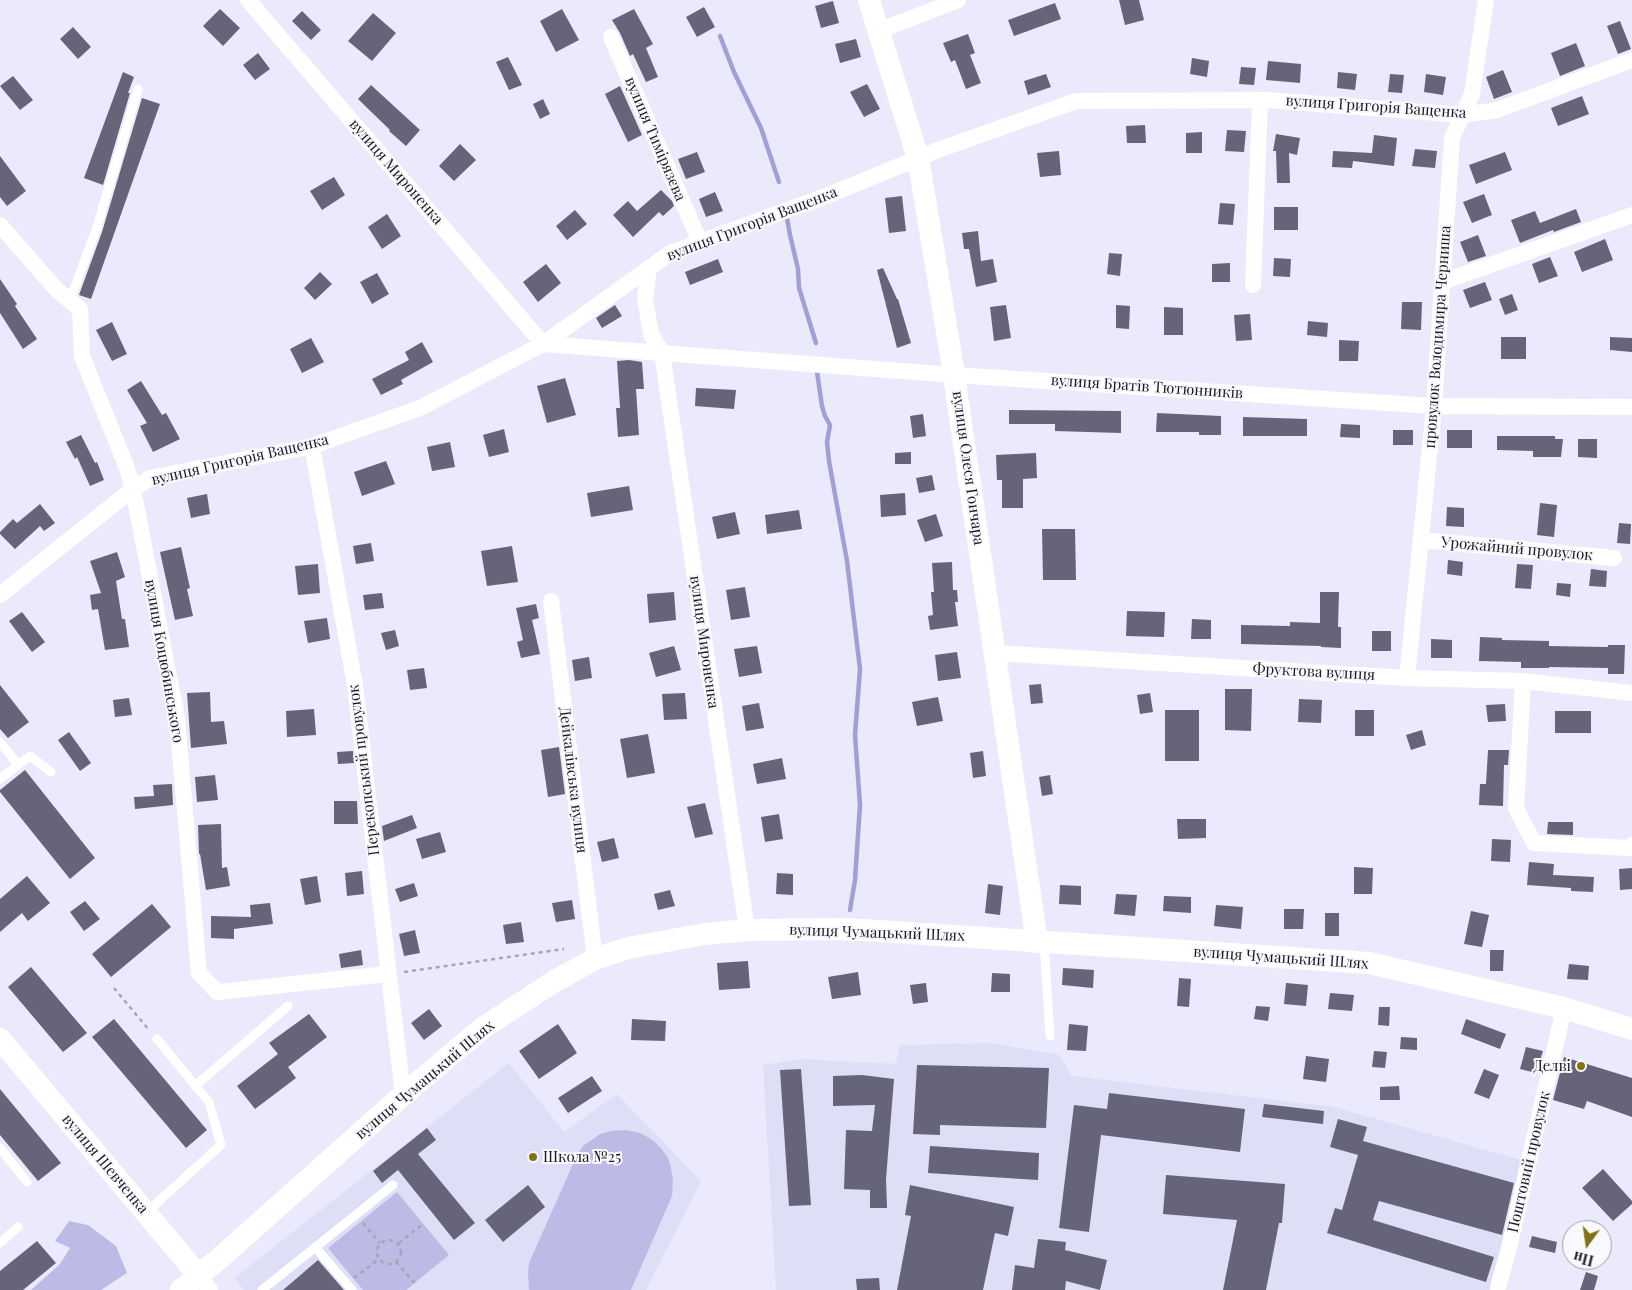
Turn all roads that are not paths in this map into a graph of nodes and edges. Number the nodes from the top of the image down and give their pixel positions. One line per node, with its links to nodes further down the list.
1 (248, 0): 19 (street, вулиця Мироненка)
2 (869, 0): 5 (main road, вулиця Олеся Гончара)
3 (958, 0): 5 (street)
4 (1486, 0): 10 (street, провулок Володимира Черниша)
5 (879, 31): 11 (main road, вулиця Олеся Гончара)
6 (611, 37): 14 (street, вулиця Тимірязєва)
7 (1632, 60): 10 (street, вулиця Григорія Ващенка)
8 (138, 89): 18 (lane)
9 (1260, 100): 10 (street, вулиця Григорія Ващенка); 11 (street, вулиця Григорія Ващенка); 17 (street)
10 (1463, 115): 16 (street, провулок Володимира Черниша)
11 (918, 158): 14 (street, вулиця Григорія Ващенка); 21 (main road, вулиця Олеся Гончара)
12 (1632, 215): 16 (street)
13 (0, 225): 18 (street, вулиця Коцюбинського)
14 (700, 242): 15 (street, вулиця Григорія Ващенка)
15 (650, 268): 19 (street, вулиця Григорія Ващенка); 20 (street)
16 (1442, 282): 22 (street, провулок Володимира Черниша)
17 (1253, 285)
18 (70, 300): 25 (street, вулиця Коцюбинського)
19 (543, 344): 20 (street, вулиця Братів Тютюнників); 24 (street, вулиця Григорія Ващенка)
20 (662, 353): 21 (street, вулиця Братів Тютюнників); 39 (street, вулиця Мироненка)
21 (954, 375): 22 (street, вулиця Братів Тютюнників); 30 (main road, вулиця Олеся Гончара)
22 (1434, 406): 23 (street, вулиця Братів Тютюнників); 26 (street, провулок Володимира Черниша)
23 (1632, 407)
24 (312, 446): 25 (street, вулиця Григорія Ващенка); 42 (street, Перекопський провулок)
25 (134, 489): 28 (street, вулиця Григорія Ващенка); 42 (street, вулиця Коцюбинського)
26 (1421, 540): 27 (street, Урожайний провулок); 31 (street, провулок Володимира Черниша)
27 (1614, 558)
28 (3, 587)
29 (551, 601): 41 (street, Дейкалівська вулиця)
30 (995, 653): 31 (street, Фруктова вулиця); 40 (main road, вулиця Олеся Гончара)
31 (1407, 678): 32 (street, Фруктова вулиця)
32 (1523, 681): 33 (street, Фруктова вулиця); 38 (street)
33 (1632, 693)
34 (0, 742): 35 (lane)
35 (18, 765): 36 (lane); 37 (lane)
36 (51, 772)
37 (0, 779)
38 (1632, 845)
39 (747, 930): 40 (main road, вулиця Чумацький Шлях); 41 (main road, вулиця Чумацький Шлях)
40 (1040, 942): 44 (main road, вулиця Чумацький Шлях); 46 (lane)
41 (595, 959): 50 (main road, вулиця Чумацький Шлях)
42 (388, 974): 50 (street, Перекопський провулок)
43 (288, 1006): 49 (lane)
44 (1564, 1008): 45 (main road, вулиця Чумацький Шлях); 59 (street, Поштовий провулок)
45 (1632, 1029)
46 (1050, 1036)
47 (0, 1039): 54 (main road, вулиця Шевченка)
48 (157, 1039): 49 (lane)
49 (195, 1086): 54 (lane)
50 (402, 1095): 58 (main road, вулиця Чумацький Шлях)
51 (0, 1148): 52 (lane)
52 (27, 1182)
53 (393, 1185): 57 (lane)
54 (147, 1214): 58 (main road, вулиця Шевченка)
55 (18, 1228): 56 (lane)
56 (0, 1243)
57 (316, 1247): 60 (lane); 62 (lane)
58 (205, 1283): 61 (main road, вулиця Чумацький Шлях)
59 (1498, 1286)
60 (349, 1287)
61 (181, 1290)
62 (262, 1290)

